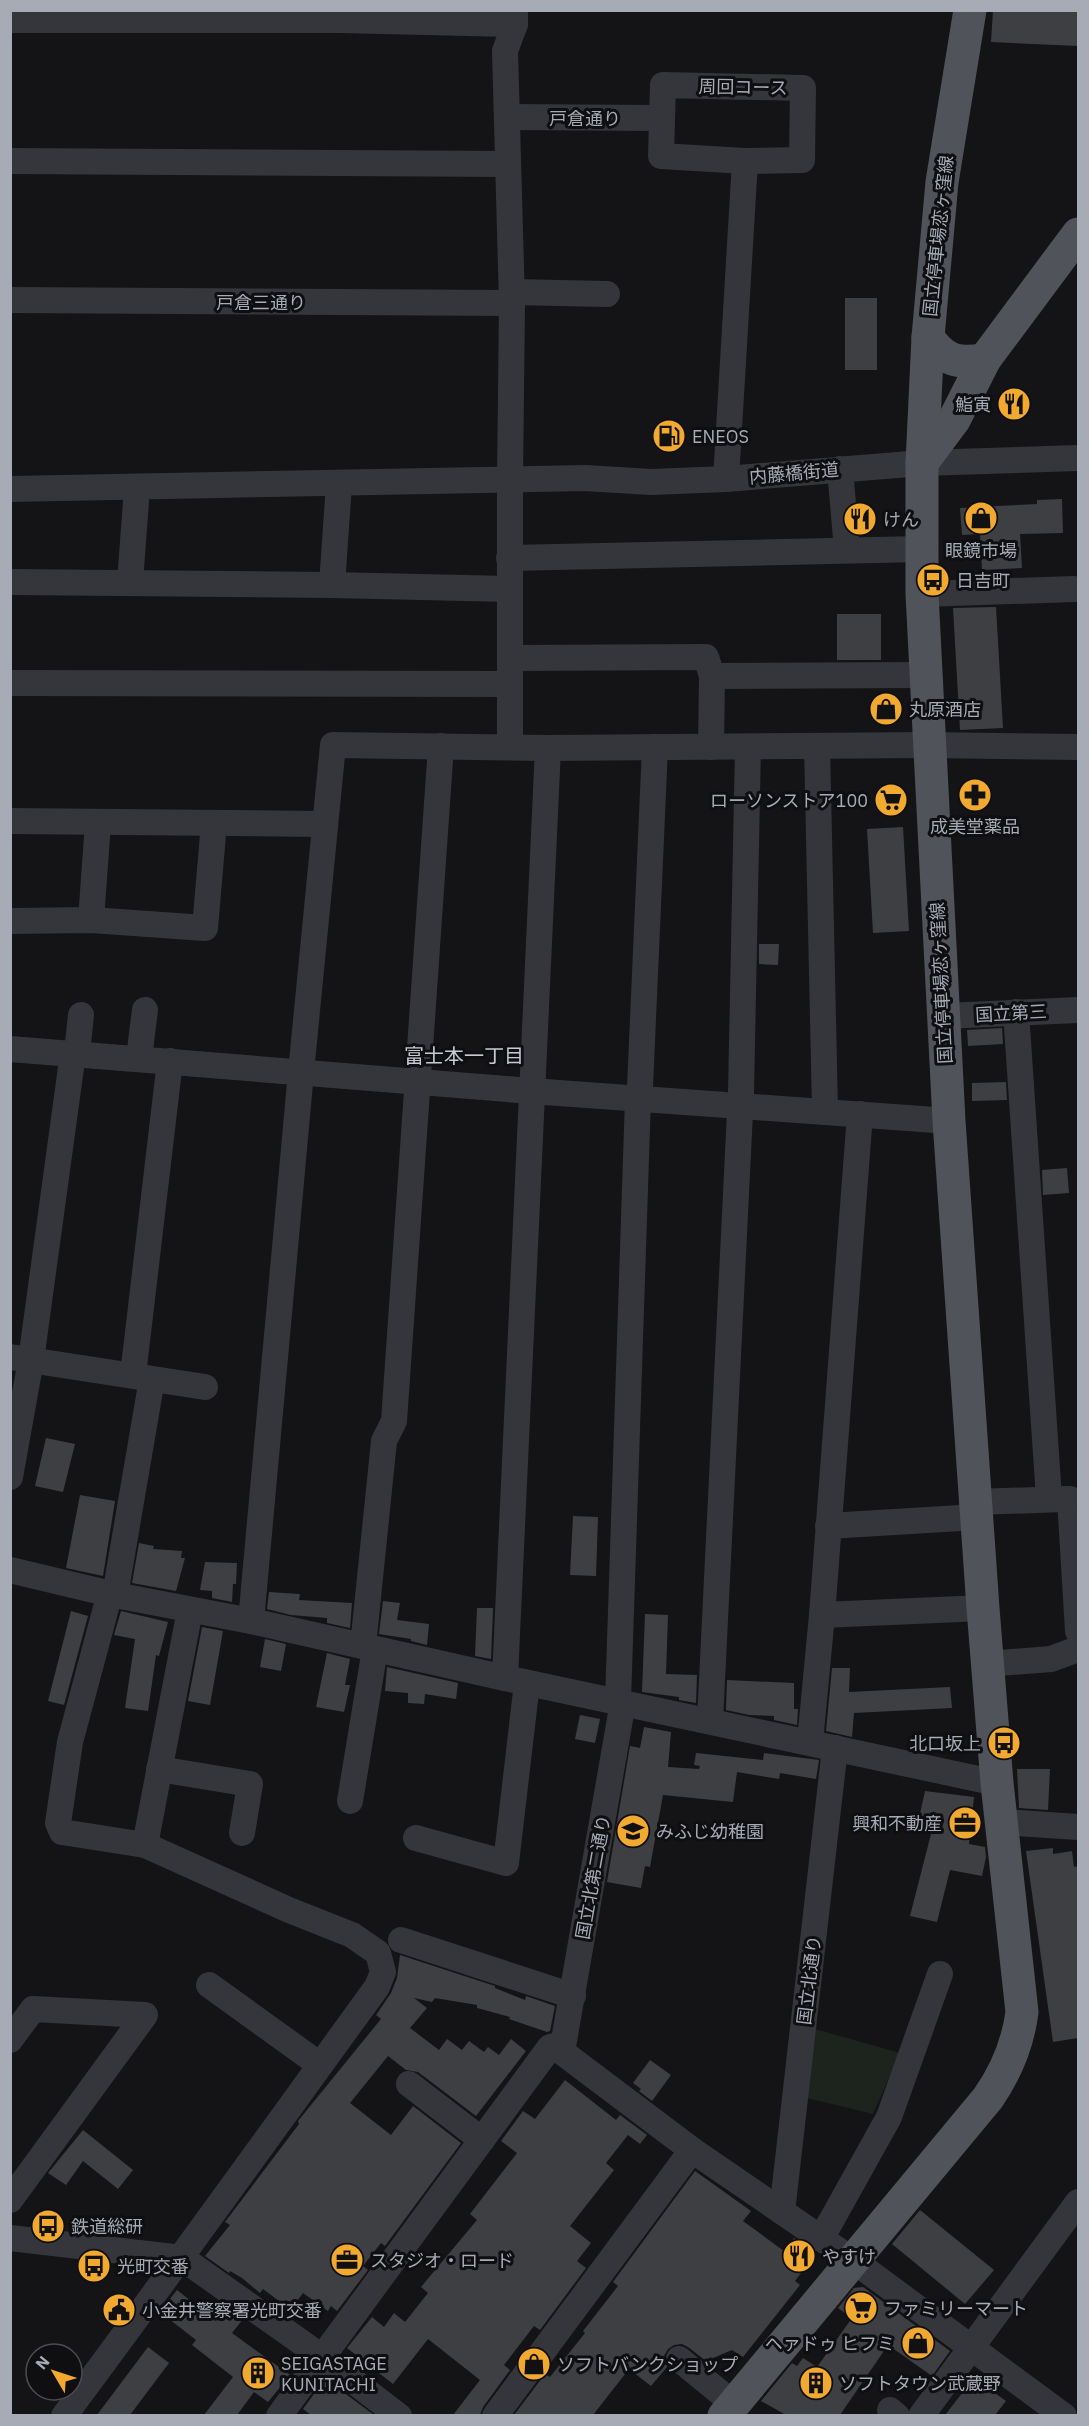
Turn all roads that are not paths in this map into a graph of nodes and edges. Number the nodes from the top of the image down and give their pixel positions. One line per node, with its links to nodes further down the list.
1 (970, 10): 15 (main road, 国立停車場恋ヶ窪線)
2 (340, 15): 3 (street); 5 (street)
3 (430, 16): 4 (street)
4 (515, 17): 6 (street)
5 (10, 20)
6 (508, 117): 7 (street, 戸倉通り); 10 (street)
7 (661, 118): 9 (street); 9 (street, 周回コース)
8 (10, 161): 10 (street)
9 (745, 161): 20 (street)
10 (508, 164): 13 (street)
11 (1078, 234): 16 (main road)
12 (607, 294): 13 (street, 戸倉三通り)
13 (512, 298): 14 (street, 戸倉三通り); 21 (street)
14 (10, 300)
15 (928, 337): 16 (main road); 18 (main road, 国立停車場恋ヶ窪線)
16 (985, 359): 18 (main road)
17 (1078, 458): 18 (street, 内藤橋街道)
18 (922, 463): 19 (street, 内藤橋街道); 25 (main road, 国立停車場恋ヶ窪線)
19 (840, 470): 20 (street, 内藤橋街道); 26 (street)
20 (726, 478): 21 (street, 内藤橋街道)
21 (510, 482): 22 (street, 内藤橋街道); 27 (street)
22 (339, 484): 23 (street, 内藤橋街道); 30 (street)
23 (137, 488): 24 (street, 内藤橋街道); 29 (street)
24 (10, 489)
25 (921, 549): 26 (street); 33 (main road, 国立停車場恋ヶ窪線)
26 (847, 550): 27 (street)
27 (509, 558): 31 (street)
28 (10, 582): 29 (street)
29 (130, 582): 30 (street)
30 (332, 585): 31 (street)
31 (509, 589): 34 (street)
32 (1074, 589): 33 (street)
33 (922, 594): 35 (main road, 国立停車場恋ヶ窪線)
34 (510, 658): 36 (street); 38 (street)
35 (925, 675): 36 (street); 39 (main road, 国立停車場恋ヶ窪線)
36 (712, 676): 44 (street)
37 (10, 683): 38 (street)
38 (510, 684): 41 (street)
39 (928, 745): 42 (street); 46 (street); 58 (main road, 国立停車場恋ヶ窪線)
40 (441, 746): 41 (street); 51 (street); 64 (street)
41 (510, 746): 47 (street)
42 (817, 746): 45 (street); 68 (street)
43 (655, 747): 44 (street); 47 (street); 66 (street, 国立北第二通り)
44 (711, 747): 45 (street)
45 (748, 747): 67 (street)
46 (1078, 747)
47 (548, 748): 65 (street)
48 (10, 821): 49 (street)
49 (98, 822): 50 (street); 52 (street)
50 (214, 823): 51 (street); 52 (street)
51 (324, 824): 63 (street)
52 (91, 920): 53 (street)
53 (10, 921)
54 (145, 1010): 61 (street)
55 (1078, 1010): 56 (street, 国立第三)
56 (1016, 1012): 58 (street, 国立第三); 75 (street)
57 (81, 1015): 60 (street)
58 (943, 1016): 70 (main road, 国立停車場恋ヶ窪線)
59 (10, 1049): 60 (street)
60 (75, 1053): 61 (street); 71 (street)
61 (139, 1059): 62 (street)
62 (170, 1061): 63 (street); 72 (street)
63 (300, 1072): 64 (street); 83 (street)
64 (417, 1081): 65 (street); 85 (street)
65 (531, 1091): 66 (street); 88 (street)
66 (638, 1098): 67 (street); 89 (street, 国立北第二通り)
67 (740, 1106): 68 (street); 90 (street)
68 (825, 1110): 69 (street)
69 (860, 1114): 70 (street); 77 (street)
70 (949, 1121): 76 (main road, 国立停車場恋ヶ窪線)
71 (21, 1359): 72 (street); 74 (street)
72 (143, 1377): 73 (street); 79 (street)
73 (205, 1387)
74 (10, 1476)
75 (1066, 1499): 76 (street); 84 (street)
76 (976, 1510): 77 (street); 80 (main road, 国立停車場恋ヶ窪線)
77 (828, 1526): 82 (street)
78 (10, 1570): 79 (street)
79 (112, 1594): 81 (street); 100 (street)
80 (983, 1608): 82 (street); 87 (main road, 国立停車場恋ヶ窪線)
81 (190, 1610): 83 (street); 93 (street)
82 (822, 1615): 91 (street)
83 (251, 1621): 85 (street)
84 (1078, 1631)
85 (369, 1648): 88 (street); 95 (street)
86 (1078, 1649): 87 (street)
87 (987, 1664): 94 (main road, 国立停車場恋ヶ窪線)
88 (516, 1681): 89 (street); 99 (street)
89 (620, 1702): 90 (street); 104 (street, 国立北第二通り)
90 (710, 1721): 91 (street)
91 (810, 1742): 92 (street)
92 (835, 1748): 94 (street); 113 (street, 国立北通り)
93 (159, 1769): 98 (street); 100 (street)
94 (997, 1783): 96 (main road, 国立停車場恋ヶ窪線)
95 (350, 1801)
96 (1003, 1822): 97 (street); 117 (main road, 国立停車場恋ヶ窪線)
97 (1078, 1827)
98 (242, 1833)
99 (416, 1838)
100 (144, 1845): 107 (street)
101 (400, 1940): 104 (street)
102 (940, 1974): 115 (street)
103 (210, 1985): 107 (street)
104 (573, 1996): 106 (street, 国立北第二通り)
105 (10, 2040): 111 (street)
106 (562, 2052): 109 (street); 110 (street)
107 (320, 2065): 116 (street)
108 (409, 2084): 109 (street)
109 (482, 2140): 119 (street)
110 (692, 2150): 113 (street); 125 (street)
111 (10, 2200)
112 (1078, 2202): 118 (street)
113 (782, 2212): 115 (street)
114 (10, 2238): 116 (street)
115 (821, 2239): 117 (street)
116 (182, 2258): 119 (street); 122 (street)
117 (854, 2261): 118 (street); 121 (main road, 国立停車場恋ヶ窪線)
118 (972, 2348): 126 (street); 127 (street)
119 (322, 2357): 123 (street); 124 (street)
120 (678, 2359): 121 (street)
121 (729, 2410)
122 (64, 2415)
123 (279, 2415)
124 (399, 2415)
125 (495, 2415)
126 (921, 2415)
127 (1064, 2415)

